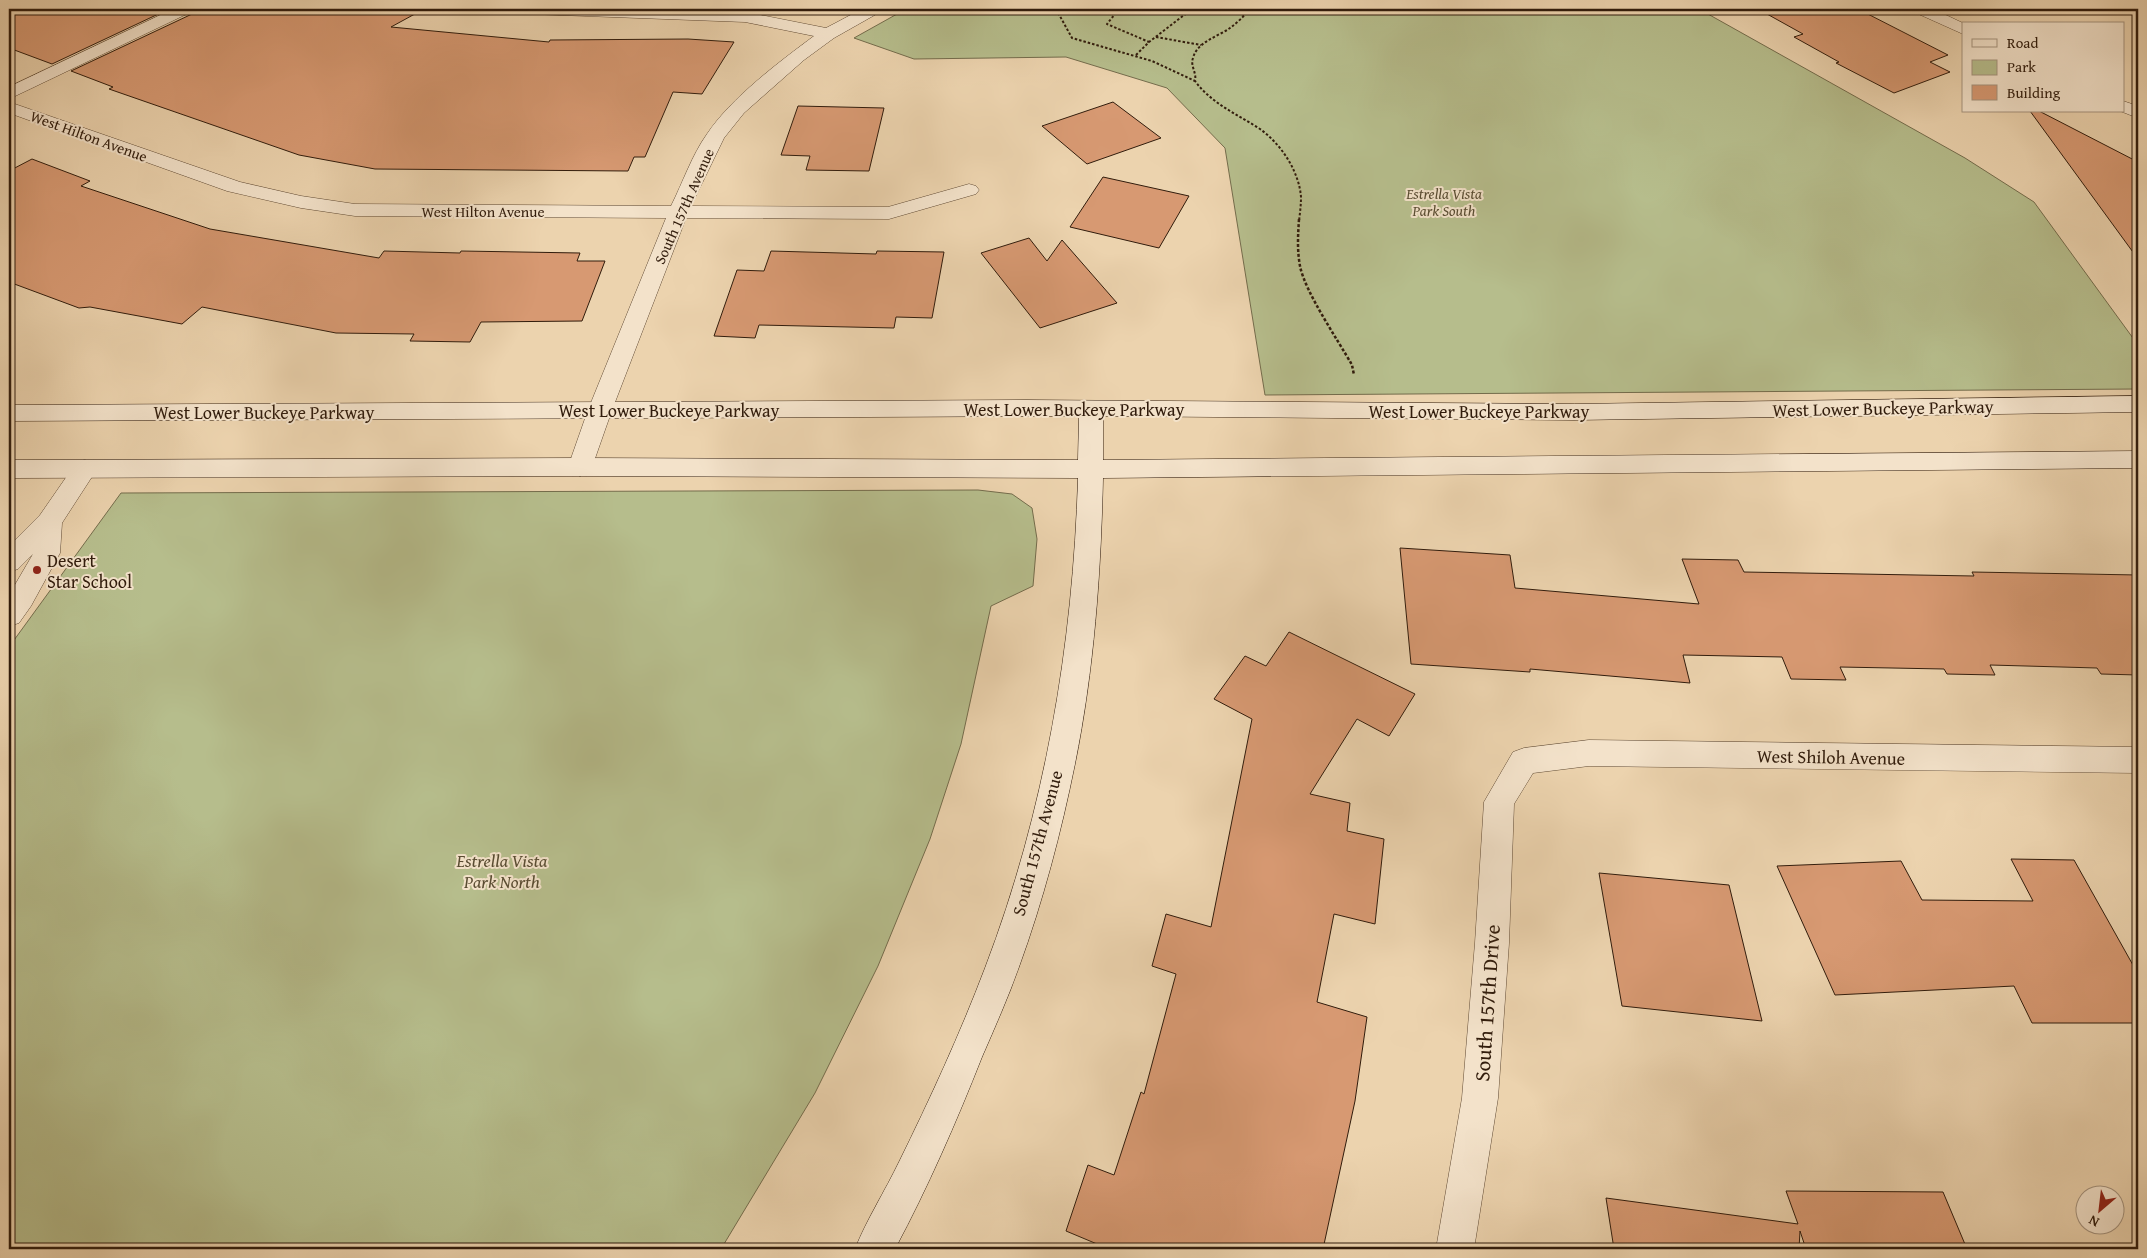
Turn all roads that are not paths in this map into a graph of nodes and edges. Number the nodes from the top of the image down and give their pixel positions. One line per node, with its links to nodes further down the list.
1 (185, 9): 7 (street)
2 (532, 9): 6 (street)
3 (874, 9): 6 (street, South 157th Avenue)
4 (1920, 9): 5 (street)
5 (1962, 29)
6 (828, 34): 12 (street, South 157th Avenue)
7 (9, 94)
8 (2124, 106): 10 (street)
9 (9, 107): 12 (street, West Hilton Avenue)
10 (2138, 113)
11 (969, 190): 12 (street, West Hilton Avenue)
12 (679, 210): 15 (street, South 157th Avenue)
13 (2138, 404): 14 (street, West Lower Buckeye Parkway)
14 (1091, 408): 15 (street, West Lower Buckeye Parkway); 21 (street, South 157th Avenue)
15 (600, 410): 16 (street, West Lower Buckeye Parkway); 18 (street, South 157th Avenue)
16 (9, 413)
17 (2138, 460): 21 (street)
18 (580, 467): 20 (street); 21 (street)
19 (9, 469): 20 (street)
20 (85, 469): 22 (street)
21 (1090, 469): 27 (street, South 157th Avenue)
22 (49, 522): 23 (street); 24 (street)
23 (9, 562)
24 (9, 615)
25 (2138, 760): 26 (street, West Shiloh Avenue)
26 (1524, 761): 28 (street, South 157th Drive)
27 (874, 1249)
28 (1455, 1249)

